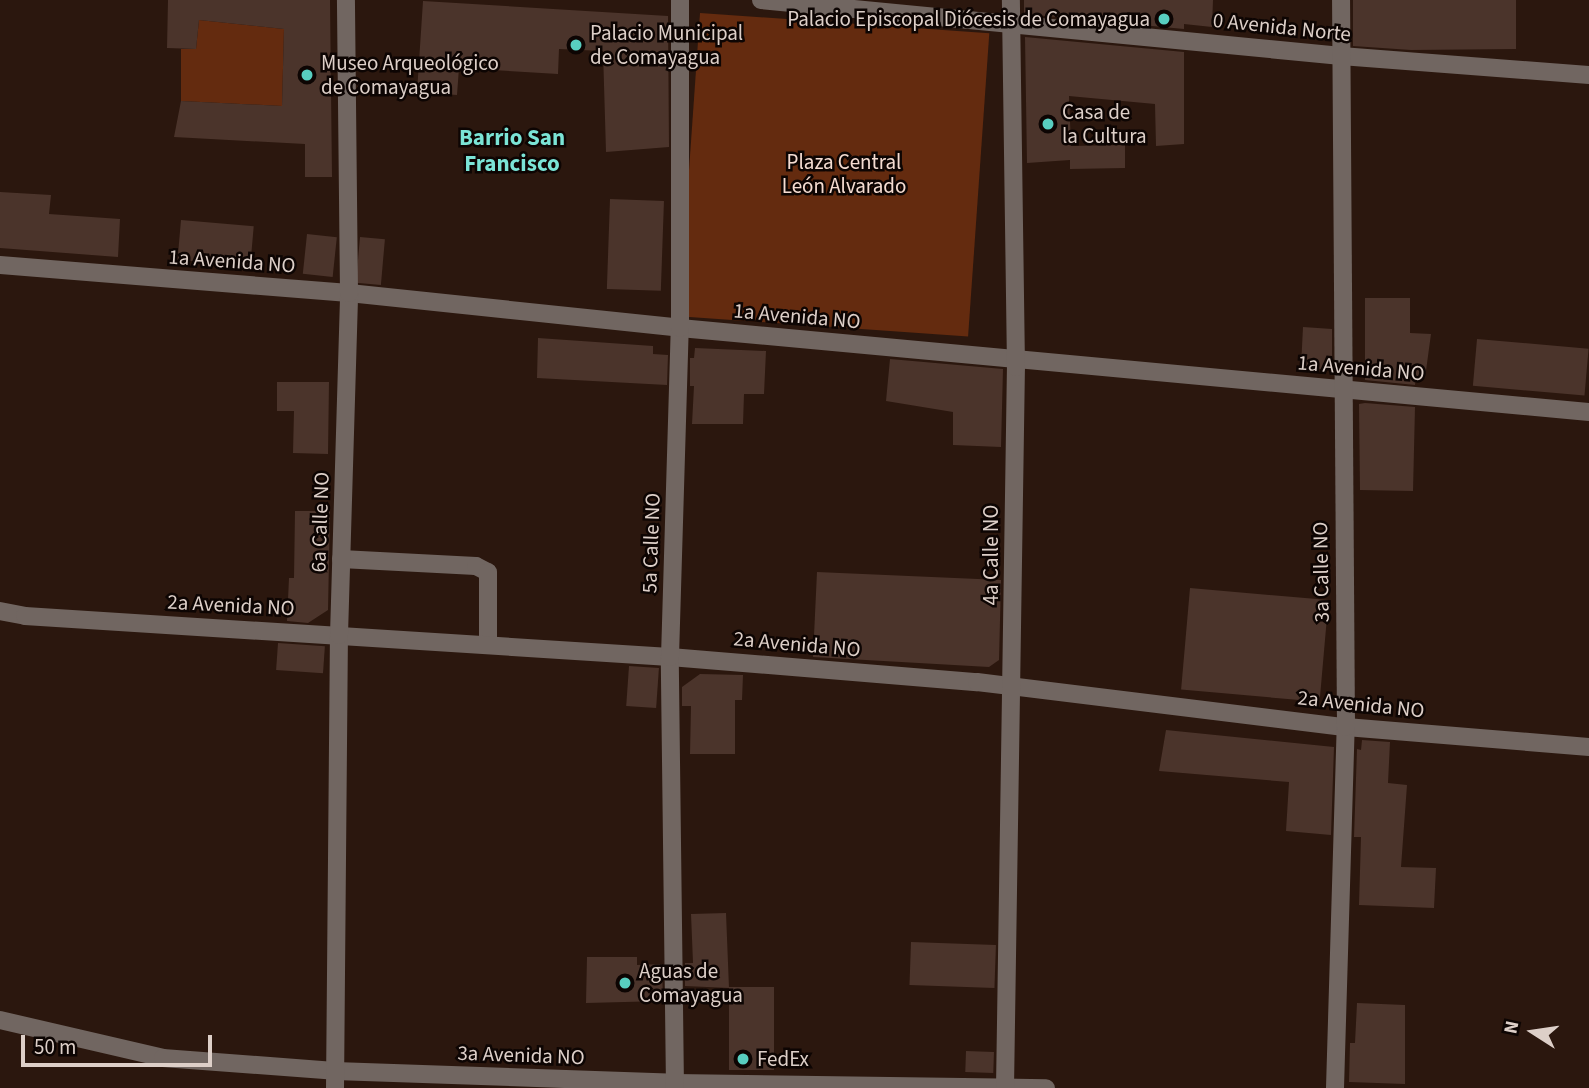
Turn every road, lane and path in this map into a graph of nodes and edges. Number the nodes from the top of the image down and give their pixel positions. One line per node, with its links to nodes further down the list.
1 (346, 0): 10 (street, 6a Calle NO)
2 (680, 0): 11 (street, 5a Calle NO)
3 (761, 0): 6 (street, 0 Avenida Norte)
4 (1011, 0): 6 (street, 4a Calle NO)
5 (1340, 0): 7 (street, 3a Calle NO)
6 (1012, 23): 7 (street, 0 Avenida Norte); 12 (street, 4a Calle NO)
7 (1341, 56): 8 (street, 0 Avenida Norte); 13 (street, 3a Calle NO)
8 (1589, 75)
9 (0, 265): 10 (street, 1a Avenida NO)
10 (349, 293): 11 (street, 1a Avenida NO); 15 (street, 6a Calle NO)
11 (680, 328): 12 (street, 1a Avenida NO); 19 (street, 5a Calle NO)
12 (1016, 358): 13 (street, 1a Avenida NO); 20 (street, 4a Calle NO)
13 (1341, 389): 14 (street, 1a Avenida NO); 21 (street, 3a Calle NO)
14 (1589, 412)
15 (341, 559): 17 (street, 6a Calle NO); 18 (street)
16 (0, 611): 17 (street, 2a Avenida NO)
17 (339, 635): 18 (street, 2a Avenida NO); 24 (street, 6a Calle NO)
18 (488, 644): 19 (street, 2a Avenida NO)
19 (670, 657): 20 (street, 2a Avenida NO); 25 (street, 5a Calle NO)
20 (1013, 686): 21 (street, 2a Avenida NO); 26 (street, 4a Calle NO)
21 (1346, 727): 22 (street, 2a Avenida NO); 28 (street, 3a Calle NO)
22 (1589, 747)
23 (0, 1020): 24 (street, 3a Avenida NO)
24 (335, 1079): 25 (street, 3a Avenida NO)
25 (675, 1086): 26 (street, 3a Avenida NO)
26 (1005, 1087): 27 (street, 3a Avenida NO)
27 (1046, 1088)
28 (1335, 1088)

